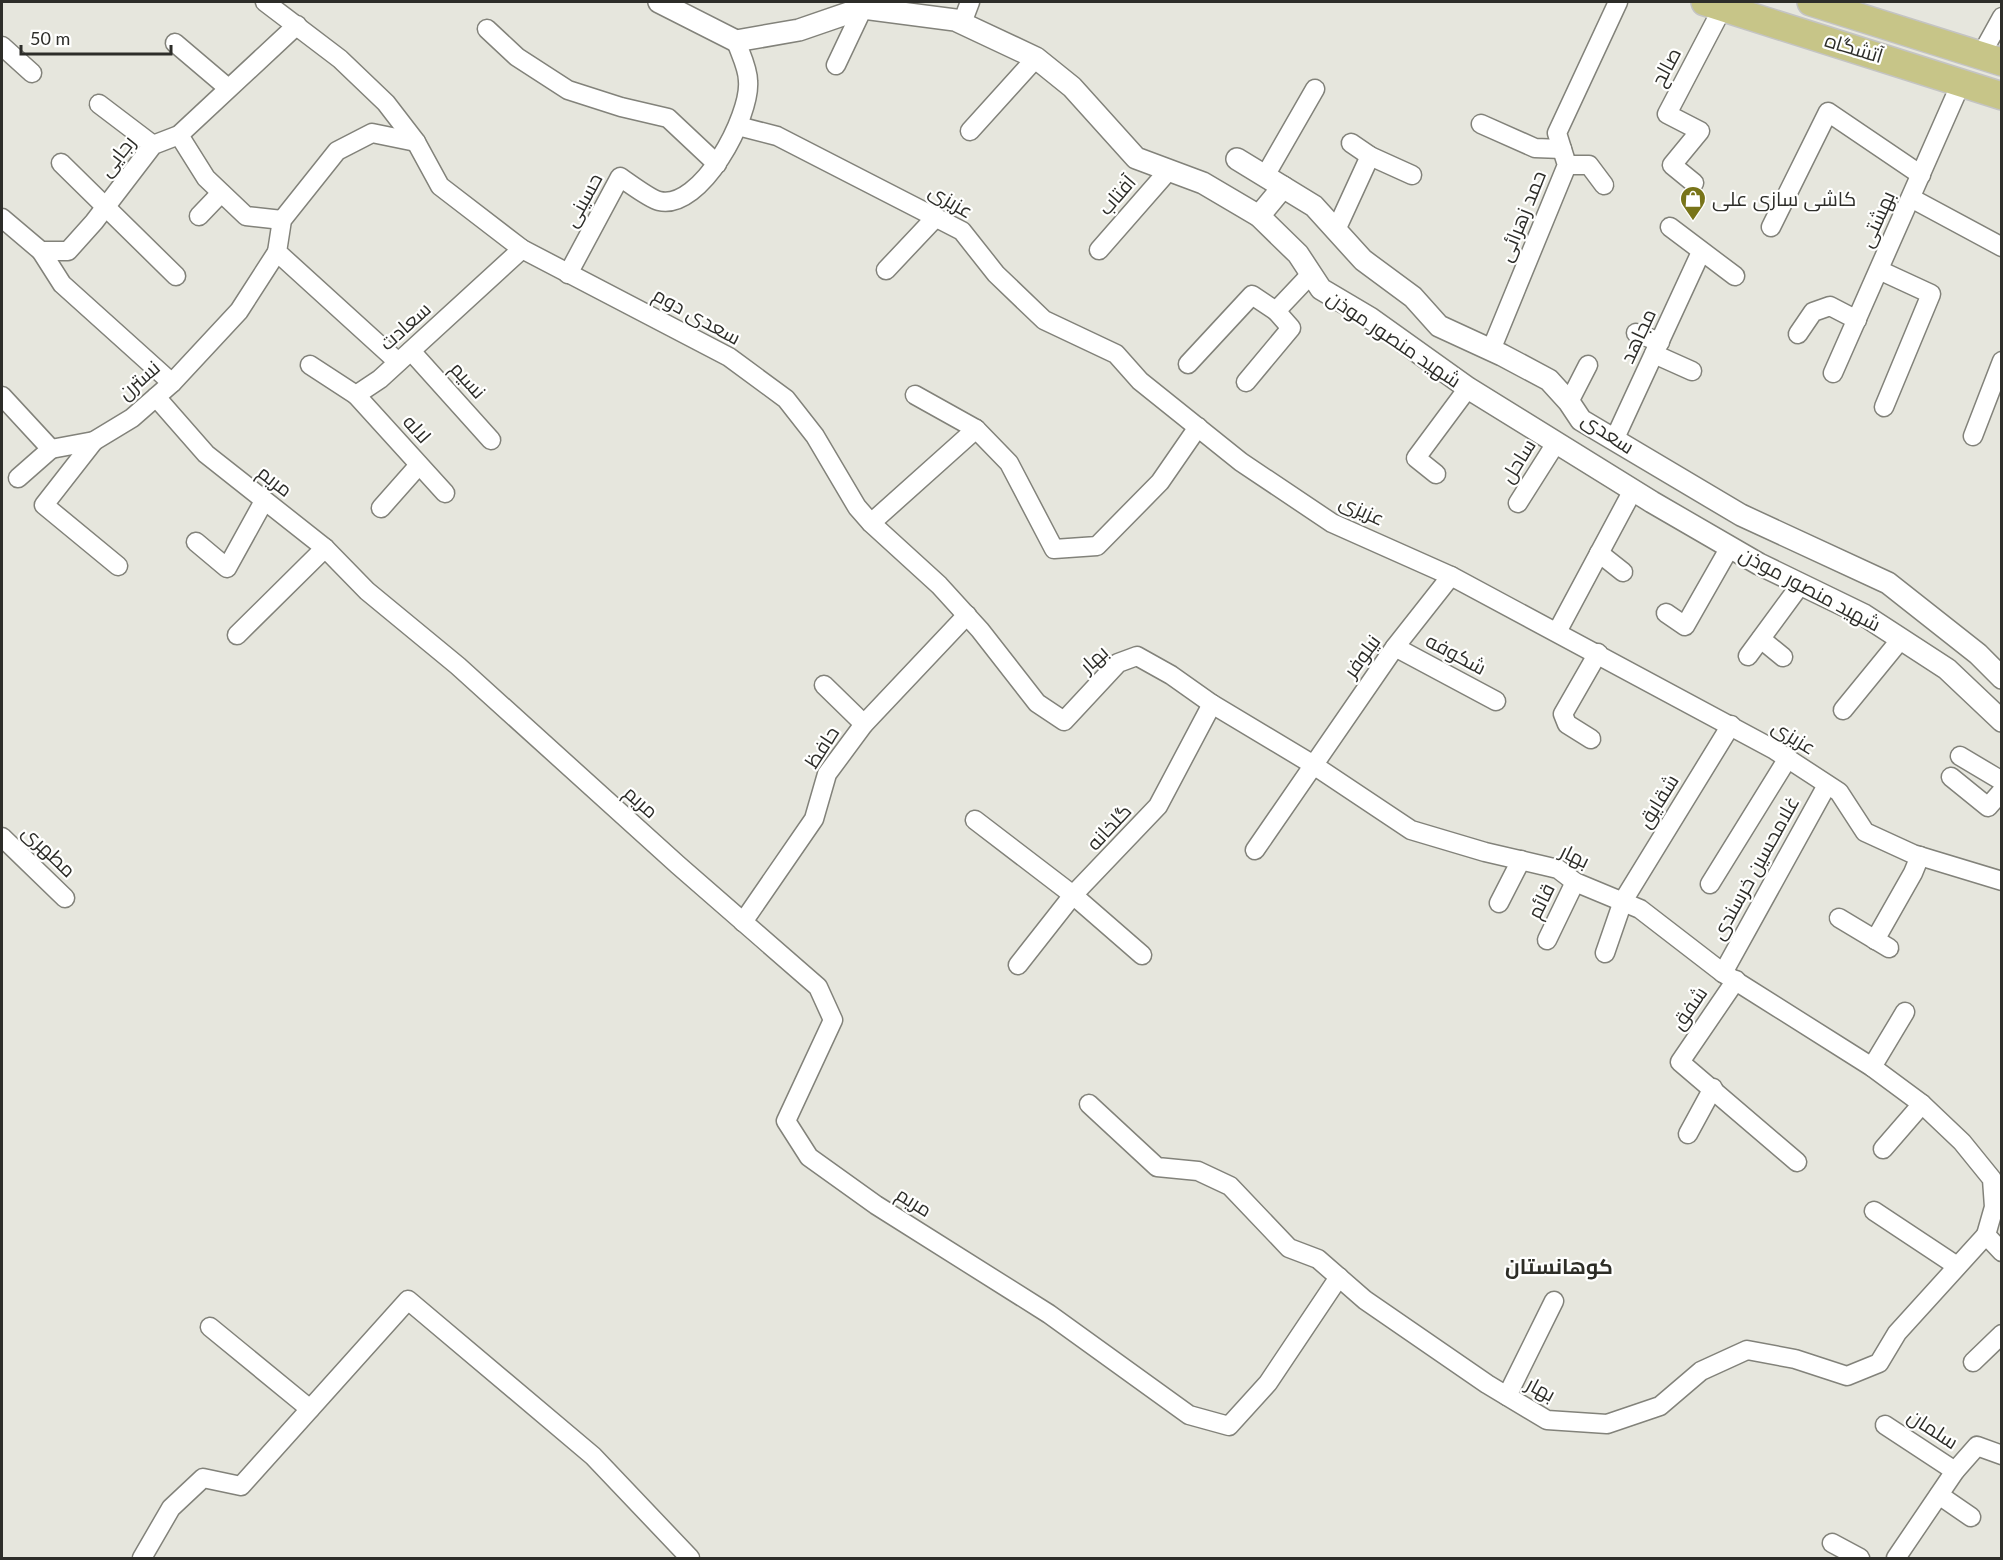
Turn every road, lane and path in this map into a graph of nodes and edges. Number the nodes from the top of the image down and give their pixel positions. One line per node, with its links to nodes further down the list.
1 (265, 2): 11 (street, سعدی دوم)
2 (659, 2): 13 (street)
3 (970, 2): 10 (street)
4 (1618, 2): 33 (street, حمد زهرائی)
5 (1811, 2): 8 (main road, آتشگاه)
6 (1714, 4): 20 (main road, آتشگاه); 41 (street, صالح)
7 (863, 8): 10 (street, شهید منصور موذن); 13 (street, شهید منصور موذن); 18 (street)
8 (1852, 8): 17 (main road, آتشگاه)
9 (2001, 17): 17 (street)
10 (962, 23): 16 (street, شهید منصور موذن)
11 (297, 25): 21 (street, رجایی); 29 (street, سعدی دوم)
12 (487, 29): 36 (street)
13 (736, 41): 26 (street, حسینی)
14 (175, 43): 21 (street)
15 (2, 46): 19 (street)
16 (1036, 58): 27 (street); 37 (street, شهید منصور موذن)
17 (1991, 58)
18 (836, 65)
19 (32, 74)
20 (1961, 83): 23 (main road, آتشگاه); 39 (street, بهشتی)
21 (228, 88): 28 (street, رجایی)
22 (1315, 89): 40 (street)
23 (2001, 96)
24 (99, 104): 31 (street)
25 (1481, 124): 33 (street)
26 (738, 126): 36 (street, حسینی); 48 (street, عزیزی)
27 (970, 131)
28 (179, 135): 31 (street, رجایی); 43 (street)
29 (416, 142): 50 (street); 55 (street, سعدی دوم)
30 (1352, 143): 32 (street)
31 (153, 145): 45 (street, رجایی)
32 (1370, 156): 38 (street); 53 (street)
33 (1564, 157): 42 (street); 71 (street, حمد زهرائی)
34 (1237, 159): 40 (street, سعدی)
35 (61, 163): 45 (street)
36 (717, 164): 62 (street, حسینی)
37 (1169, 170): 47 (street, شهید منصور موذن); 56 (street, آفتاب)
38 (1412, 175)
39 (1921, 175): 44 (street, بهشتی); 52 (street)
40 (1274, 182): 47 (street); 53 (street, سعدی)
41 (1694, 183)
42 (1604, 185)
43 (221, 193): 46 (street); 50 (street)
44 (1911, 198): 54 (street); 61 (street, بهشتی)
45 (105, 208): 57 (street, رجایی); 64 (street)
46 (199, 216)
47 (1259, 216): 63 (street, شهید منصور موذن)
48 (936, 217): 60 (street); 88 (street, عزیزی)
49 (2, 218): 57 (street)
50 (282, 220): 58 (street)
51 (1670, 227): 59 (street)
52 (1772, 227)
53 (1336, 230): 71 (street, سعدی)
54 (2001, 247)
55 (522, 249): 62 (street, سعدی دوم); 72 (street, سعادت)
56 (1099, 250)
57 (41, 251): 80 (street)
58 (278, 252): 72 (street, نسیم); 80 (street, نسترن)
59 (1701, 252): 65 (street); 70 (street, مجاهد)
60 (886, 270)
61 (1879, 270): 67 (street, بهشتی); 87 (street)
62 (568, 274): 104 (street, سعدی دوم)
63 (1311, 274): 66 (street); 81 (street, شهید منصور موذن)
64 (176, 276)
65 (1735, 276)
66 (1276, 312): 74 (street); 79 (street)
67 (1857, 320): 69 (street); 78 (street, بهشتی)
68 (1636, 333): 70 (street)
69 (1798, 334)
70 (1657, 348): 77 (street); 91 (street, مجاهد)
71 (1491, 350): 86 (street, سعدی)
72 (405, 357): 82 (street, سعادت); 92 (street, نسیم)
73 (2001, 361): 90 (street)
74 (1188, 364)
75 (310, 365): 82 (street)
76 (1588, 365): 86 (street)
77 (1692, 370)
78 (1833, 373)
79 (1246, 382)
80 (172, 384): 85 (street, نسترن)
81 (1468, 388): 94 (street, شهید منصور موذن); 97 (street)
82 (356, 395): 96 (street, لاله)
83 (915, 395): 89 (street)
84 (2, 396): 95 (street)
85 (156, 397): 93 (street, نسترن); 101 (street, مریم)
86 (1569, 402): 91 (street, سعدی)
87 (1884, 407)
88 (1198, 427): 89 (street); 111 (street, عزیزی)
89 (976, 429): 104 (street)
90 (1973, 436)
91 (1615, 438): 123 (street, سعدی)
92 (491, 440)
93 (94, 441): 95 (street, نسترن); 109 (street)
94 (1556, 443): 99 (street, شهید منصور موذن); 102 (street, ساحل)
95 (51, 449): 98 (street)
96 (419, 465): 100 (street, لاله); 103 (street)
97 (1436, 474)
98 (18, 478)
99 (1634, 490): 106 (street, شهید منصور موذن); 108 (street)
100 (445, 493)
101 (264, 501): 105 (street); 107 (street, مریم)
102 (1518, 503)
103 (381, 508)
104 (871, 523): 114 (street, سعدی دوم)
105 (196, 542)
106 (1730, 547): 112 (street, شهید منصور موذن); 113 (street)
107 (325, 548): 116 (street); 153 (street, مریم)
108 (1599, 553): 110 (street); 115 (street)
109 (118, 566)
110 (1623, 572)
111 (1451, 576): 115 (street, عزیزی); 119 (street, نیلوفر)
112 (1801, 584): 117 (street); 118 (street, شهید منصور موذن)
113 (1666, 613)
114 (967, 615): 128 (street, سعدی دوم); 130 (street, حافظ)
115 (1557, 632): 120 (street, عزیزی)
116 (237, 634)
117 (1761, 639): 121 (street); 122 (street)
118 (1901, 639): 127 (street); 129 (street, شهید منصور موذن)
119 (1395, 647): 125 (street, شکوفه); 135 (street, نیلوفر)
120 (1598, 653): 131 (street, عزیزی); 132 (street)
121 (1748, 656)
122 (1783, 657)
123 (2000, 674)
124 (824, 685): 130 (street)
125 (1496, 701)
126 (1212, 704): 128 (street, بهار); 135 (street, بهار); 148 (street, گلخانه)
127 (1843, 710)
128 (1064, 721)
129 (2001, 721)
130 (864, 724): 153 (street, حافظ)
131 (1731, 725): 134 (street, عزیزی); 150 (street, شقایق)
132 (1591, 739)
133 (1960, 756): 137 (street)
134 (1788, 758): 138 (street, عزیزی); 147 (street)
135 (1312, 764): 142 (street, نیلوفر); 144 (street, بهار)
136 (1951, 777): 139 (street)
137 (2001, 781)
138 (1827, 785): 143 (street, عزیزی); 158 (street, غلامحسین خرسندی)
139 (2001, 791)
140 (975, 820): 148 (street)
141 (2, 837): 149 (street, مطهری)
142 (1255, 850)
143 (1920, 856): 145 (street, عزیزی); 152 (street)
144 (1521, 860): 146 (street, بهار); 151 (street)
145 (2001, 881)
146 (1575, 882): 150 (street, بهار); 154 (street, قائم)
147 (1710, 884)
148 (1073, 895): 156 (street); 157 (street, گلخانه)
149 (64, 898)
150 (1623, 901): 155 (street, شقایق); 158 (street, بهار)
151 (1499, 903)
152 (1839, 918)
153 (743, 922): 172 (street, مریم)
154 (1547, 940)
155 (1605, 953)
156 (1142, 955)
157 (1018, 965)
158 (1729, 977): 160 (street, بهار); 161 (street, شفق)
159 (1905, 1012): 160 (street)
160 (1872, 1067): 163 (street, بهار)
161 (1713, 1088): 164 (street); 166 (street)
162 (1089, 1104): 172 (street, بهار)
163 (1922, 1104): 165 (street); 167 (street, بهار)
164 (1688, 1134)
165 (1883, 1149)
166 (1797, 1162)
167 (1998, 1203): 169 (street, بهار)
168 (1874, 1211): 171 (street)
169 (1986, 1235): 170 (street); 171 (street, بهار)
170 (2001, 1252)
171 (1957, 1266): 177 (street, بهار)
172 (1338, 1277): 177 (street, بهار)
173 (1554, 1301): 177 (street)
174 (210, 1327): 178 (street)
175 (2001, 1334): 176 (street)
176 (1973, 1362)
177 (1507, 1396)
178 (310, 1409): 185 (street); 186 (street)
179 (1885, 1425): 181 (street, سلمان)
180 (2001, 1455): 181 (street)
181 (1955, 1471): 182 (street)
182 (1939, 1495): 183 (street); 188 (street)
183 (1971, 1518)
184 (1832, 1543): 187 (street)
185 (142, 1558)
186 (690, 1558)
187 (1860, 1558)
188 (1896, 1558)

